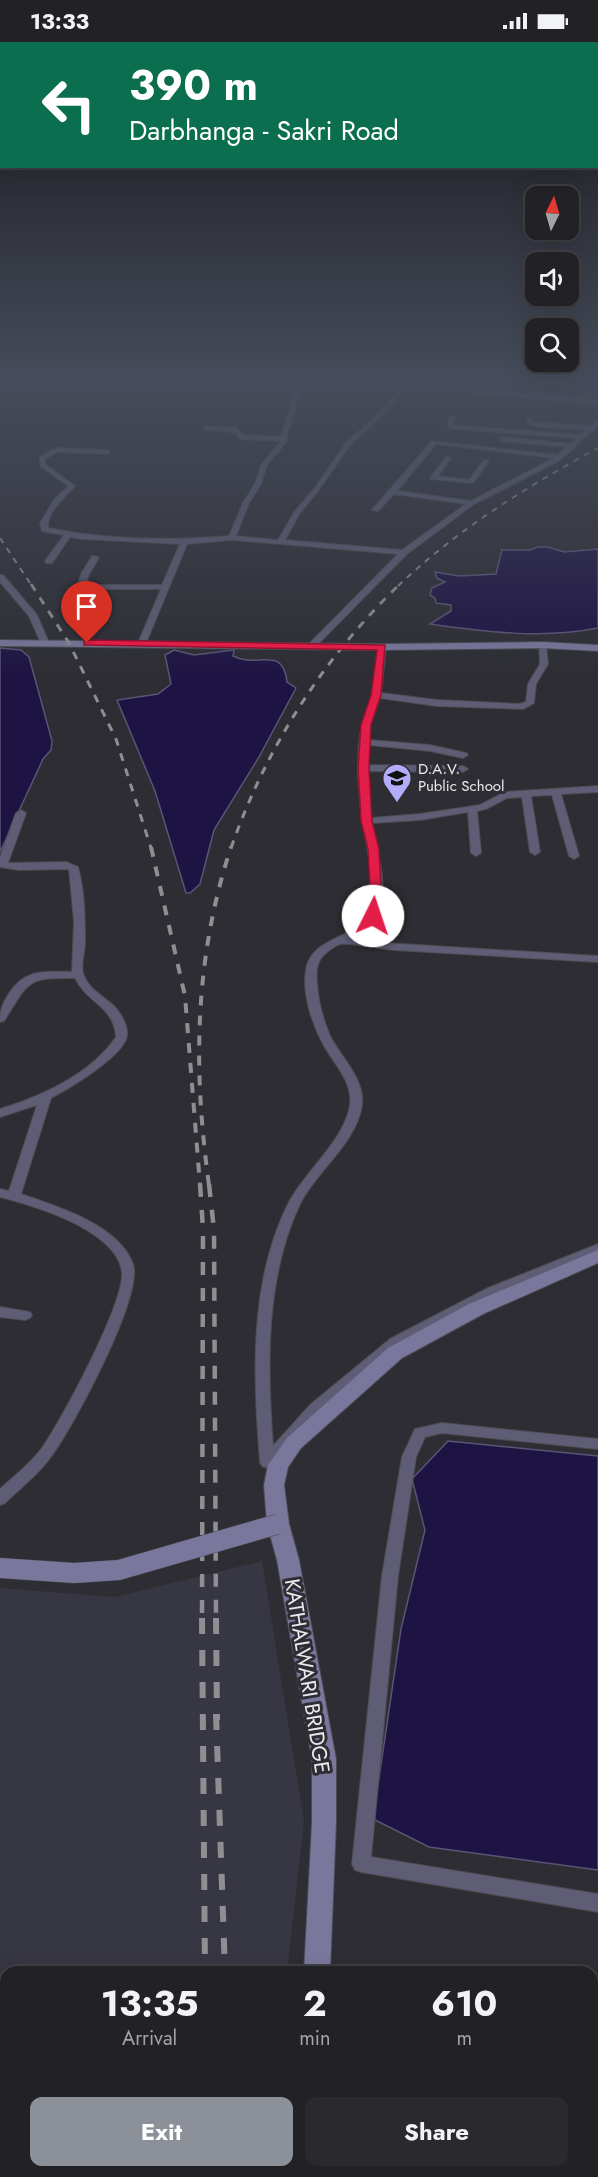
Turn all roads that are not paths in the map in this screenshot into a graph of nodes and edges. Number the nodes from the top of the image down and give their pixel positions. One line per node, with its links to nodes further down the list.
1 (451, 480): 10 (street)
2 (64, 481): 13 (street)
3 (259, 481): 14 (street)
4 (323, 481): 15 (street)
5 (402, 481): 9 (street)
6 (457, 481): 7 (street)
7 (472, 481)
8 (515, 481): 11 (street)
9 (392, 492): 10 (street); 12 (street)
10 (434, 497): 11 (street)
11 (472, 503): 17 (street)
12 (376, 510)
13 (68, 535): 16 (street); 19 (street)
14 (232, 538): 15 (street); 16 (street)
15 (281, 541): 17 (street)
16 (184, 542): 21 (street)
17 (404, 552): 25 (street)
18 (95, 558): 21 (street)
19 (49, 561)
20 (0, 577): 23 (street)
21 (166, 587): 24 (street)
22 (0, 643): 23 (main road)
23 (45, 643): 24 (main road)
24 (142, 643): 25 (main road)
25 (312, 645): 27 (main road)
26 (543, 645): 27 (main road); 28 (main road); 29 (street)
27 (382, 647): 29 (street)
28 (598, 648)
29 (376, 695): 30 (street)
30 (365, 742): 31 (street); 32 (street)
31 (463, 755)
32 (363, 768): 33 (street); 39 (street)
33 (463, 769)
34 (598, 789): 35 (street)
35 (556, 792): 36 (street); 42 (street)
36 (526, 793): 37 (street); 40 (street)
37 (472, 809): 39 (street); 41 (street)
38 (21, 813): 45 (street)
39 (367, 821): 43 (street)
40 (535, 852)
41 (476, 853)
42 (574, 856)
43 (343, 941): 44 (street); 50 (street)
44 (598, 959)
45 (78, 975): 46 (street); 47 (street)
46 (1, 1015)
47 (45, 1097): 48 (street); 49 (street)
48 (0, 1113)
49 (7, 1195): 55 (street)
50 (598, 1248)
51 (598, 1256): 56 (main road, KATHALWARI BRIDGE)
52 (0, 1312): 53 (street)
53 (26, 1315)
54 (598, 1444): 58 (street)
55 (0, 1499)
56 (278, 1524): 57 (main road, bridge); 59 (main road, KATHALWARI BRIDGE)
57 (0, 1568)
58 (598, 1902)
59 (317, 1966)

